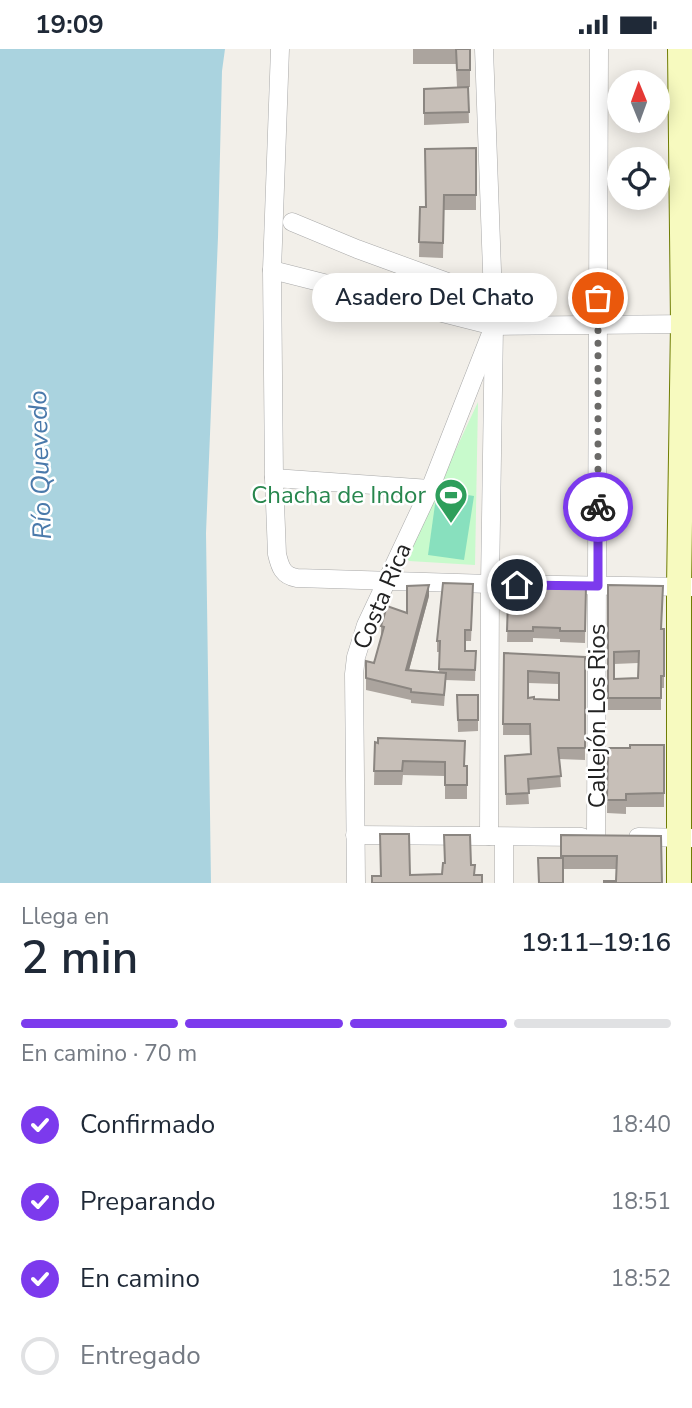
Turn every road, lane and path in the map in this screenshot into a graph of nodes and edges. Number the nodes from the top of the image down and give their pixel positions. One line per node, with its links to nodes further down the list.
1 (280, 49): 6 (street)
2 (484, 49): 7 (street)
3 (600, 49): 9 (street, Callejón Los Rios)
4 (684, 51): 8 (main road)
5 (292, 222): 7 (street)
6 (272, 270): 10 (street); 11 (street)
7 (494, 299): 10 (street)
8 (687, 324): 9 (street); 16 (main road)
9 (598, 325): 10 (street); 15 (street, Callejón Los Rios)
10 (494, 326): 12 (street, Costa Rica); 14 (street)
11 (274, 478): 12 (street); 13 (street)
12 (429, 489): 13 (street, Costa Rica)
13 (386, 580): 14 (street); 17 (street, Costa Rica)
14 (490, 585): 15 (street); 18 (street)
15 (598, 586): 16 (street); 19 (street, Callejón Los Rios)
16 (686, 587): 20 (main road)
17 (355, 835): 18 (street); 21 (street, Costa Rica)
18 (497, 836): 19 (street); 22 (street)
19 (610, 837): 20 (street)
20 (685, 838): 23 (main road)
21 (356, 883)
22 (504, 883)
23 (679, 883)

